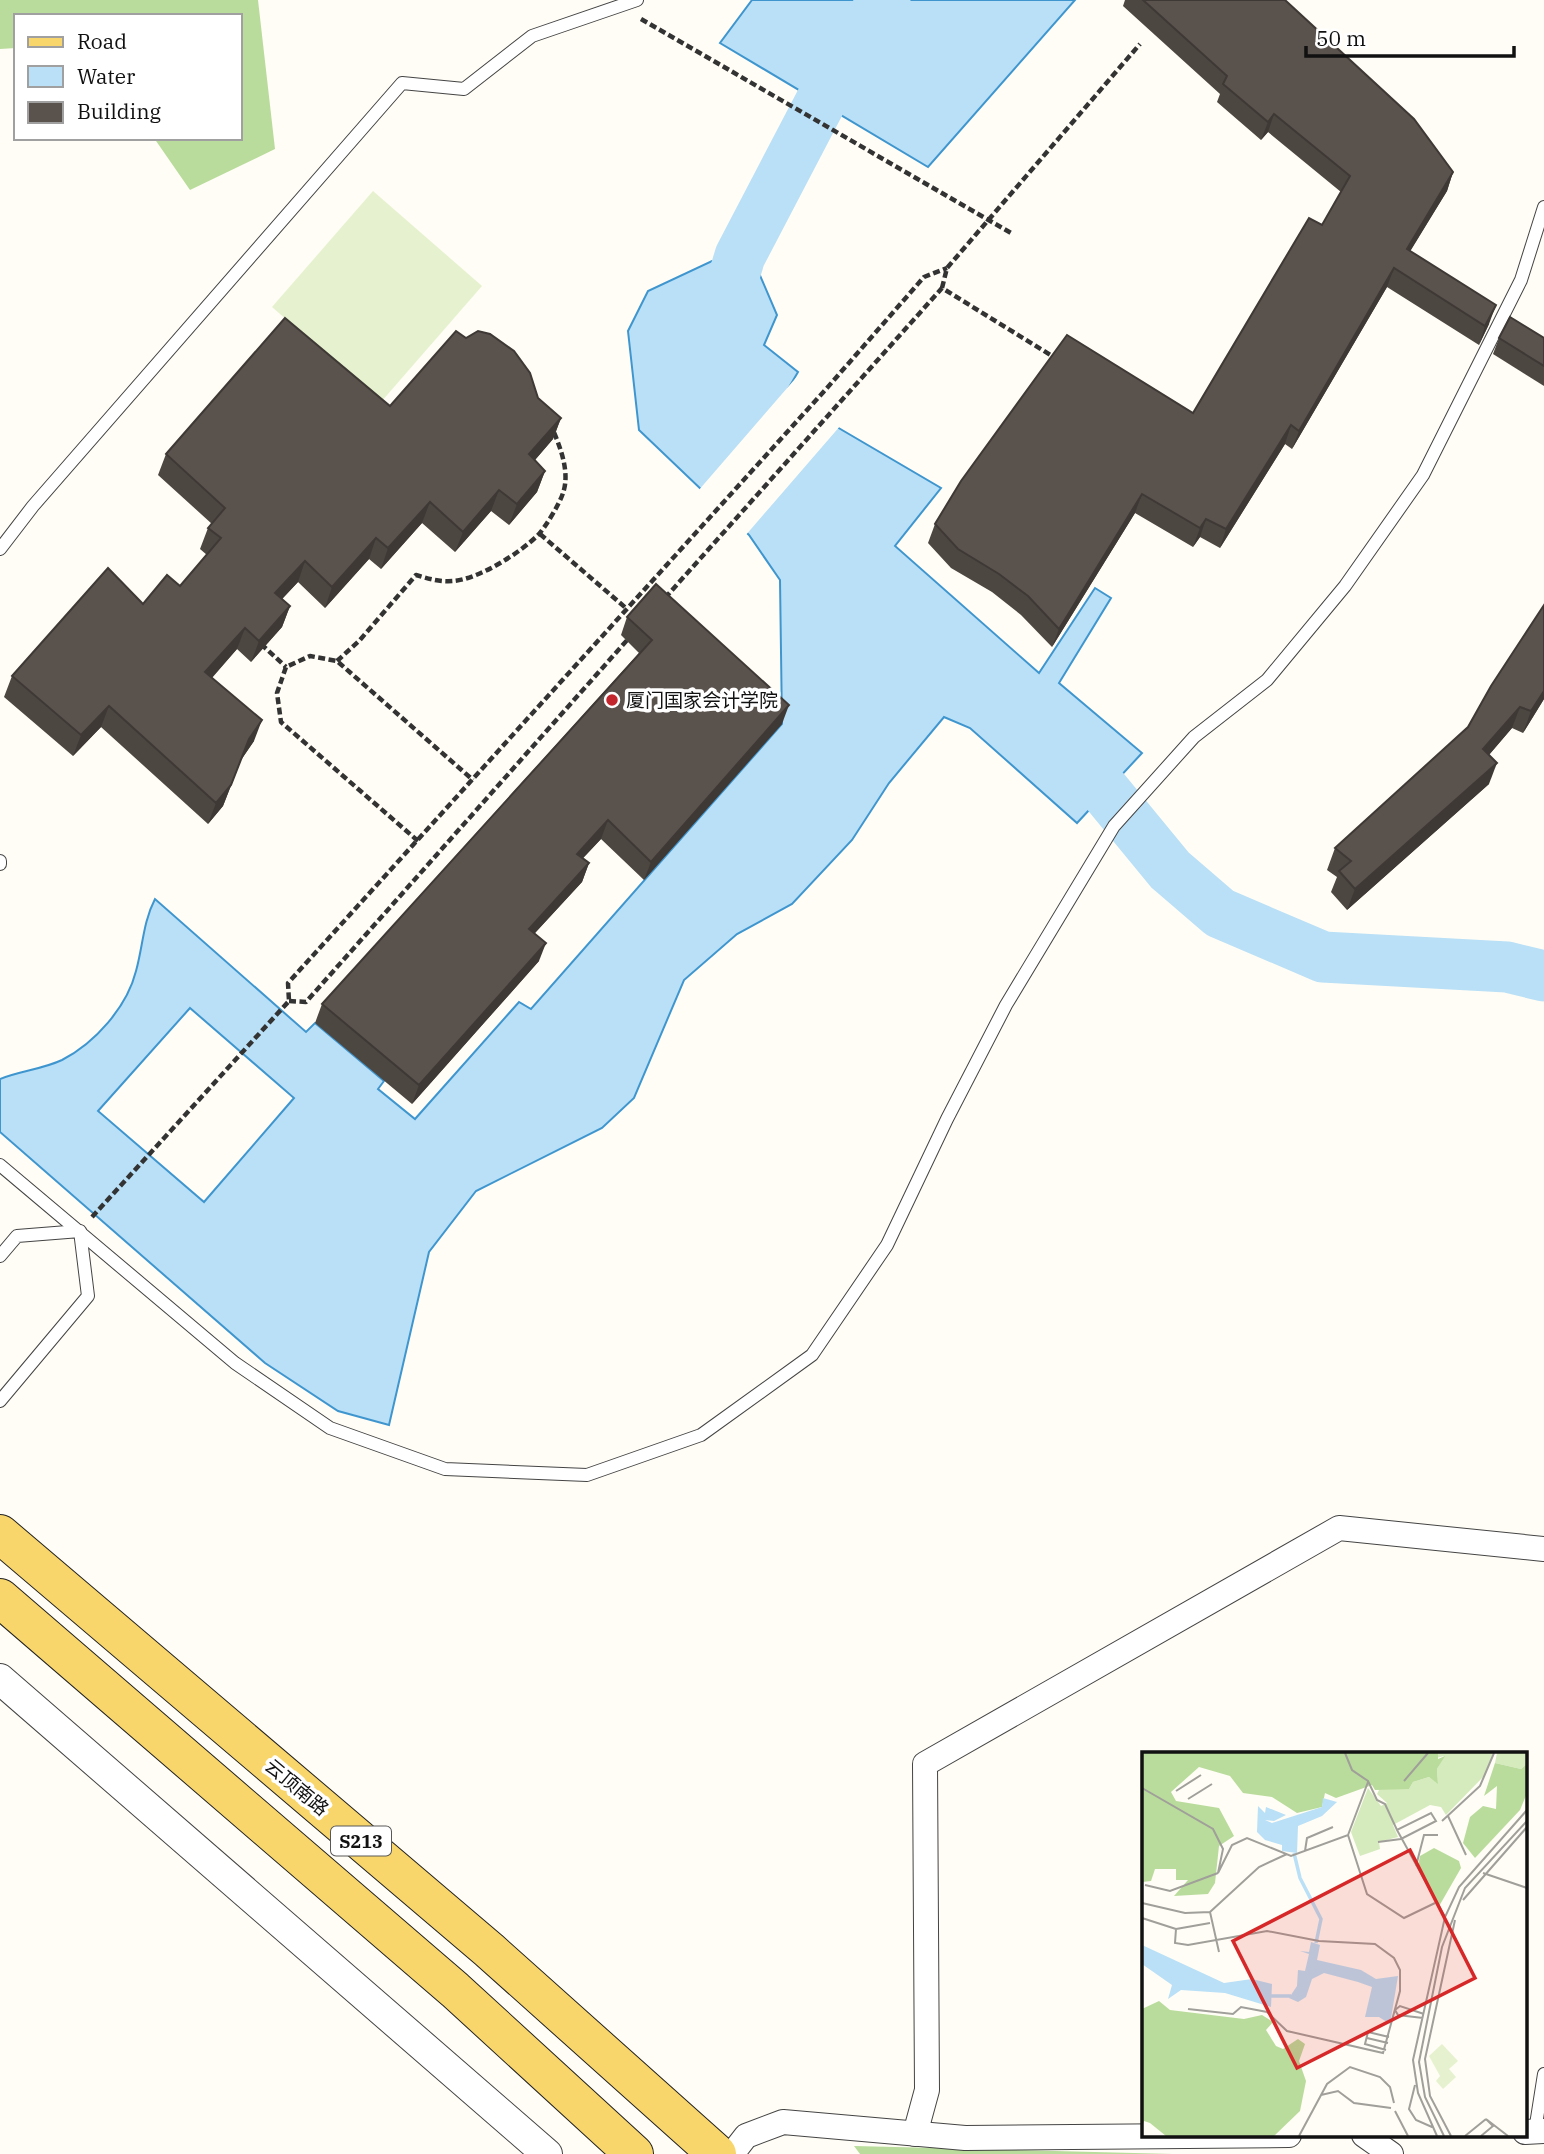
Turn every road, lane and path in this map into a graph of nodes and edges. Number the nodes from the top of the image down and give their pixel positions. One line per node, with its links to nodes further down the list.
1 (637, 0): 2 (lane)
2 (619, 7): 5 (path); 12 (lane)
3 (1140, 44): 5 (path)
4 (1544, 207): 23 (lane)
5 (988, 220): 6 (path); 7 (path)
6 (1011, 233)
7 (947, 268): 8 (path); 14 (path)
8 (942, 288): 9 (path); 13 (path)
9 (1067, 365)
10 (550, 423): 11 (path)
11 (540, 534): 14 (path); 17 (path)
12 (0, 549)
13 (656, 607)
14 (627, 609): 19 (path)
15 (638, 628): 21 (path)
16 (259, 642): 18 (path)
17 (337, 661): 18 (path); 19 (path)
18 (286, 667): 20 (path)
19 (473, 780): 20 (path)
20 (418, 841): 21 (path)
21 (289, 1001): 23 (path)
22 (0, 1165): 23 (lane)
23 (80, 1231): 24 (lane); 25 (lane)
24 (0, 1256)
25 (0, 1401)
26 (0, 1534): 30 (main road, 云顶南路 / S213)
27 (1544, 1549): 34 (street)
28 (0, 1598): 31 (main road, S213)
29 (0, 1678): 37 (street)
30 (489, 1950): 31 (main road); 39 (main road, 云顶南路 / S213)
31 (455, 1990): 38 (main road, S213)
32 (1544, 2074): 33 (lane)
33 (1535, 2132)
34 (915, 2134): 35 (street); 40 (street)
35 (1181, 2136)
36 (1365, 2136): 41 (street)
37 (547, 2154)
38 (634, 2154)
39 (717, 2154)
40 (732, 2154)
41 (1391, 2154)

